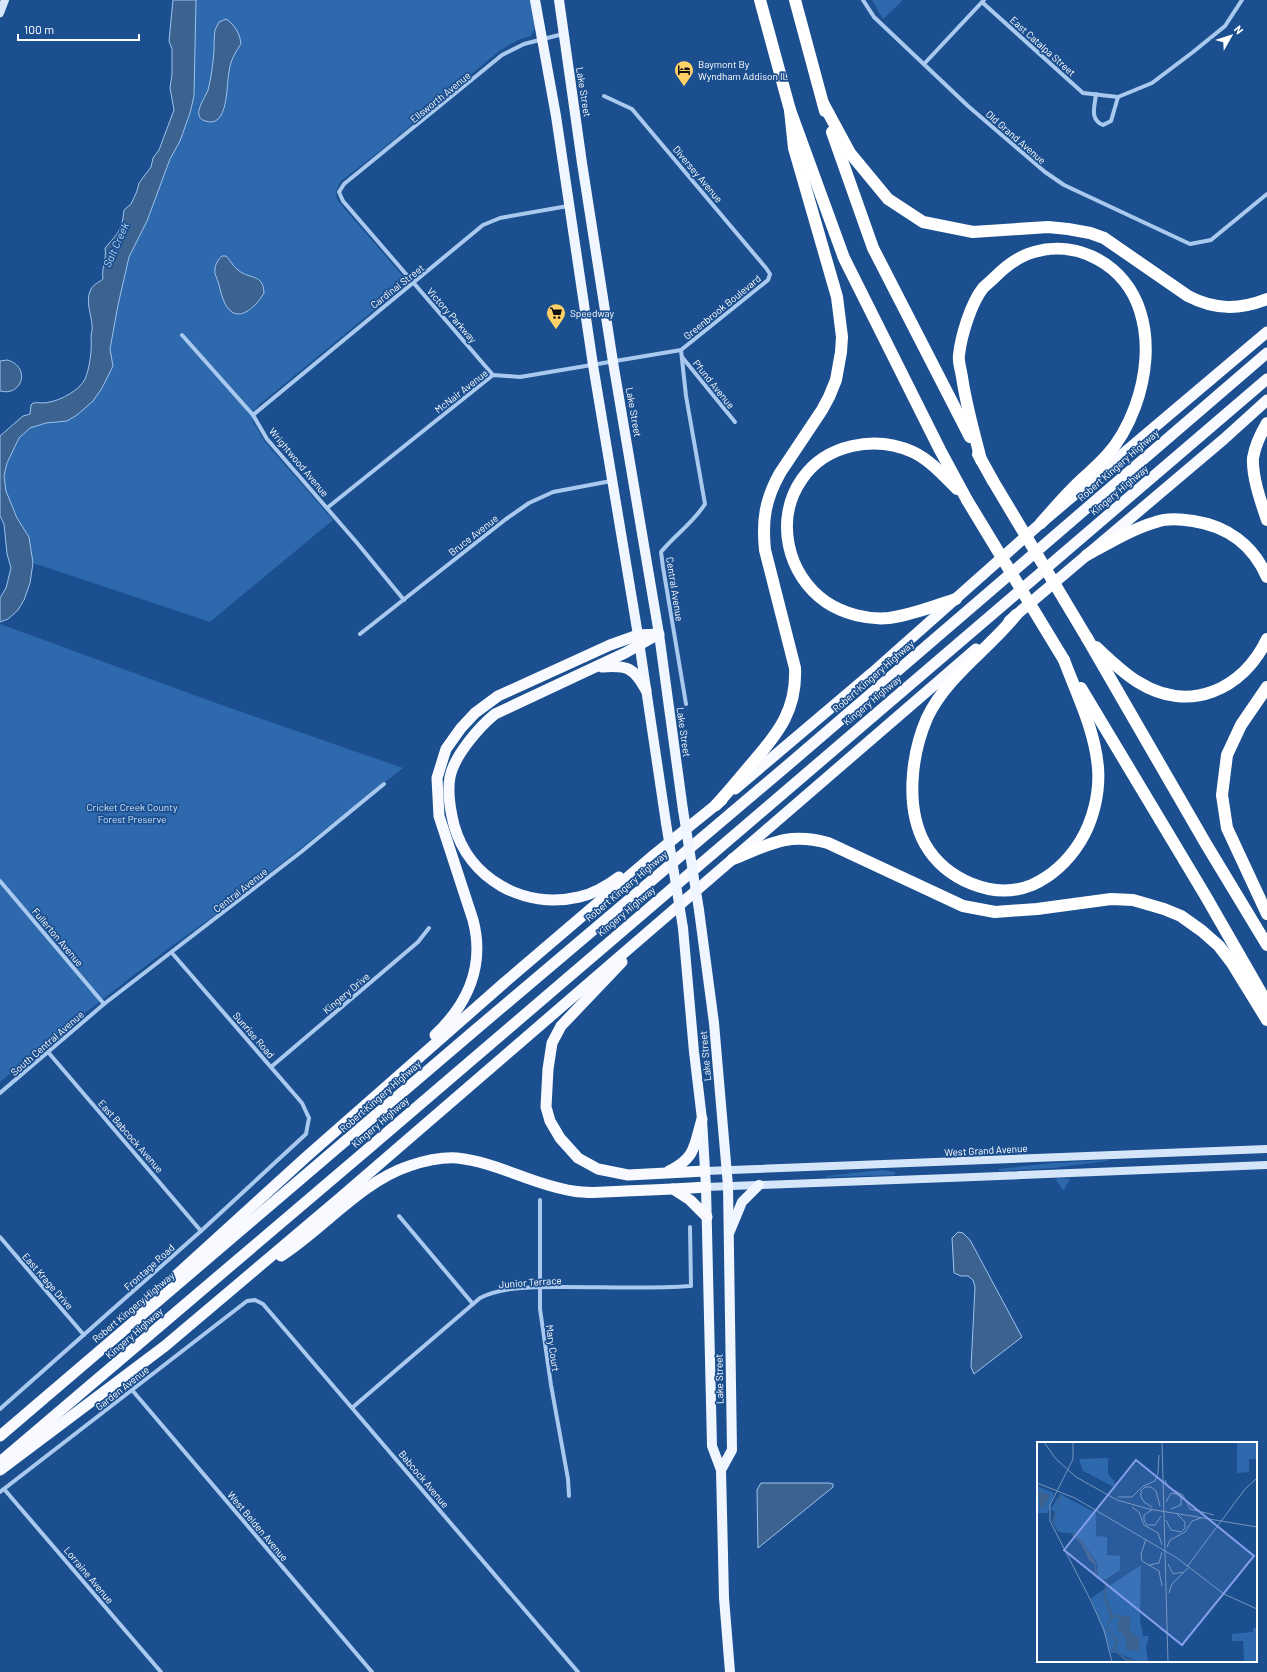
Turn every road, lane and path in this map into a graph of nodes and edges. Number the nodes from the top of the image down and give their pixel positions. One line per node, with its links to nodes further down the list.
1 (5, 0): 9 (main road)
2 (535, 0): 11 (main road, Lake Street)
3 (558, 0): 10 (main road, Lake Street)
4 (760, 0): 17 (highway)
5 (795, 0): 16 (highway)
6 (863, 0): 12 (street, Old Grand Avenue)
7 (1242, 0): 15 (street)
8 (983, 1): 12 (street); 13 (street, East Catalpa Street)
9 (0, 13)
10 (563, 34): 11 (street, Ellsworth Avenue); 29 (main road, Lake Street)
11 (543, 39): 18 (street, Ellsworth Avenue); 20 (main road, Lake Street)
12 (924, 64): 19 (street, Old Grand Avenue)
13 (1096, 94): 15 (street, East Catalpa Street); 15 (street)
14 (604, 96): 21 (street, Diversey Avenue)
15 (1118, 97)
16 (823, 103): 23 (highway); 37 (highway)
17 (790, 110): 39 (highway); 59 (highway)
18 (339, 192): 22 (street, Victory Parkway)
19 (1267, 194)
20 (569, 206): 22 (street, Cardinal Street); 30 (main road, Lake Street)
21 (770, 274): 26 (street, Greenbrook Boulevard)
22 (413, 283): 31 (street, Victory Parkway); 34 (street, Cardinal Street)
23 (1267, 299)
24 (1267, 332): 42 (highway)
25 (182, 335): 34 (street, Wrightwood Avenue)
26 (681, 350): 28 (street, Central Avenue); 29 (street, McNair Avenue)
27 (1267, 353): 99 (highway, Robert Kingery Highway)
28 (681, 357): 35 (street, Pfund Avenue); 57 (street, Central Avenue)
29 (613, 362): 30 (street, McNair Avenue); 49 (main road, Lake Street)
30 (593, 365): 31 (street, McNair Avenue); 38 (main road, Lake Street)
31 (493, 375): 40 (street, McNair Avenue)
32 (1267, 379): 103 (highway, Kingery Highway)
33 (1267, 400): 43 (highway)
34 (253, 415): 40 (street, Wrightwood Avenue)
35 (735, 422)
36 (1267, 423): 41 (highway)
37 (981, 460): 42 (highway); 50 (highway, bridge)
38 (613, 481): 46 (street, Bruce Avenue); 52 (main road, Lake Street)
39 (967, 500): 45 (highway); 53 (highway, bridge)
40 (327, 508): 46 (street, Wrightwood Avenue)
41 (1267, 520)
42 (1041, 523): 45 (highway)
43 (1087, 555): 44 (highway); 47 (highway)
44 (1267, 577)
45 (956, 599): 59 (highway)
46 (404, 600): 48 (street, Bruce Avenue)
47 (1016, 615): 53 (highway); 61 (highway)
48 (360, 634)
49 (659, 634): 52 (highway); 79 (main road, Lake Street, bridge)
50 (1087, 638): 51 (highway); 66 (highway)
51 (1267, 639)
52 (639, 640): 54 (highway); 56 (main road, Lake Street); 77 (highway)
53 (1064, 660): 68 (highway)
54 (595, 667): 56 (highway); 60 (highway)
55 (1267, 687): 63 (highway)
56 (646, 690): 74 (main road, Lake Street, bridge)
57 (686, 704)
58 (384, 784): 67 (street, Central Avenue)
59 (716, 805): 60 (highway)
60 (655, 854): 77 (highway)
61 (732, 859): 64 (highway); 70 (highway)
62 (0, 881): 69 (street, Fullerton Avenue)
63 (1267, 914)
64 (660, 921): 81 (highway); 93 (highway)
65 (429, 928): 72 (street, Kingery Drive)
66 (1267, 945)
67 (172, 953): 69 (street, Central Avenue); 72 (street, Sunrise Road)
68 (1267, 1003)
69 (104, 1004): 71 (street, South Central Avenue)
70 (1267, 1020)
71 (48, 1052): 73 (street, South Central Avenue); 90 (street, East Babcock Avenue)
72 (272, 1067): 75 (street, Sunrise Road)
73 (0, 1093)
74 (702, 1119): 80 (main road, Lake Street); 81 (highway)
75 (306, 1134): 90 (street, Frontage Road)
76 (1267, 1149): 79 (main road, West Grand Avenue)
77 (305, 1158): 99 (highway)
78 (1267, 1165): 82 (main road)
79 (726, 1170): 80 (main road, West Grand Avenue); 83 (main road, Lake Street)
80 (705, 1171): 81 (highway); 84 (main road, Lake Street)
81 (667, 1172)
82 (759, 1185): 83 (main road); 92 (main road)
83 (728, 1186): 84 (main road); 92 (main road, Lake Street)
84 (706, 1187): 85 (highway); 88 (main road, Lake Street)
85 (673, 1189): 88 (highway); 93 (highway)
86 (540, 1200): 94 (street, Mary Court)
87 (399, 1216): 96 (street)
88 (707, 1217): 105 (main road, Lake Street)
89 (690, 1227): 94 (street, Junior Terrace)
90 (201, 1231): 97 (street, Frontage Road)
91 (0, 1237): 97 (street, East Krage Drive)
92 (728, 1237): 105 (main road, Lake Street)
93 (245, 1279): 104 (highway)
94 (541, 1287): 96 (street, Junior Terrace); 108 (street, Mary Court)
95 (255, 1300): 98 (street, Garden Avenue); 100 (street, Babcock Avenue)
96 (473, 1304): 100 (street, Junior Terrace)
97 (84, 1335): 101 (street, Frontage Road)
98 (132, 1390): 106 (street, Garden Avenue); 110 (street, West Belden Avenue)
99 (34, 1406): 102 (highway, Robert Kingery Highway)
100 (353, 1407): 111 (street, Babcock Avenue)
101 (0, 1409)
102 (0, 1436)
103 (0, 1462)
104 (0, 1470)
105 (721, 1470): 112 (main road, Lake Street)
106 (4, 1489): 107 (street, Garden Avenue); 109 (street, Lorraine Avenue)
107 (0, 1492)
108 (569, 1496)
109 (161, 1672)
110 (372, 1672)
111 (578, 1672)
112 (730, 1672)

